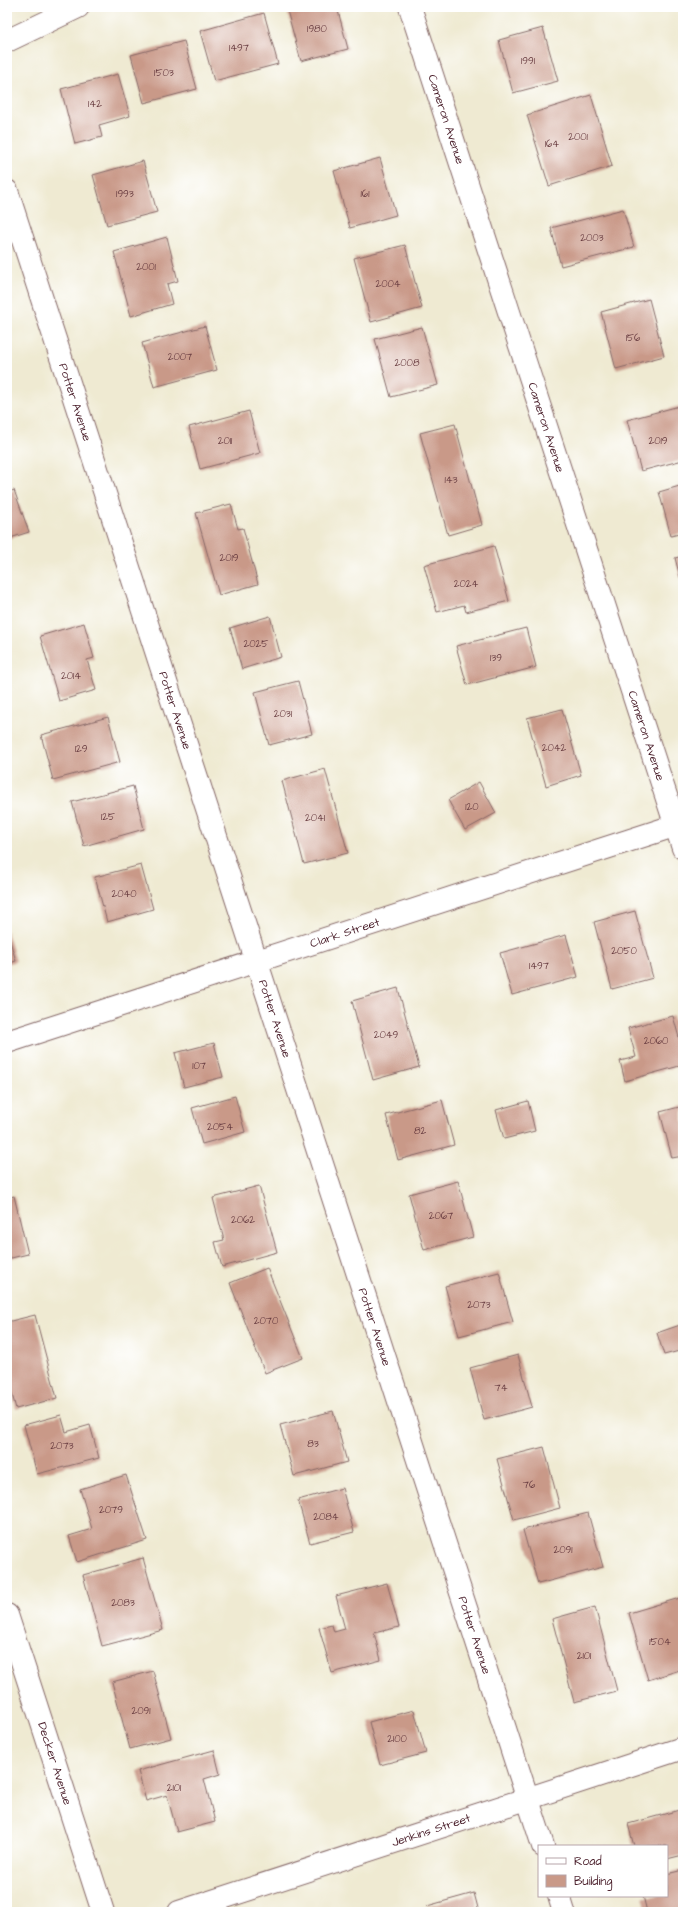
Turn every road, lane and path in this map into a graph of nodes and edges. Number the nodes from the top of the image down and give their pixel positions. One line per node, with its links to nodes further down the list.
1 (78, 7): 3 (street)
2 (410, 7): 5 (street, Cameron Avenue)
3 (7, 41)
4 (7, 192): 7 (street, Potter Avenue)
5 (679, 825): 6 (street, Cameron Avenue); 7 (street, Clark Street)
6 (683, 848)
7 (257, 961): 8 (street, Clark Street); 11 (street, Potter Avenue)
8 (7, 1042)
9 (7, 1615): 14 (street, Decker Avenue)
10 (683, 1748): 11 (street, Jenkins Street)
11 (528, 1799): 12 (street, Potter Avenue); 15 (street, Jenkins Street)
12 (543, 1845)
13 (559, 1897): 16 (street)
14 (103, 1912)
15 (179, 1912)
16 (564, 1912)

